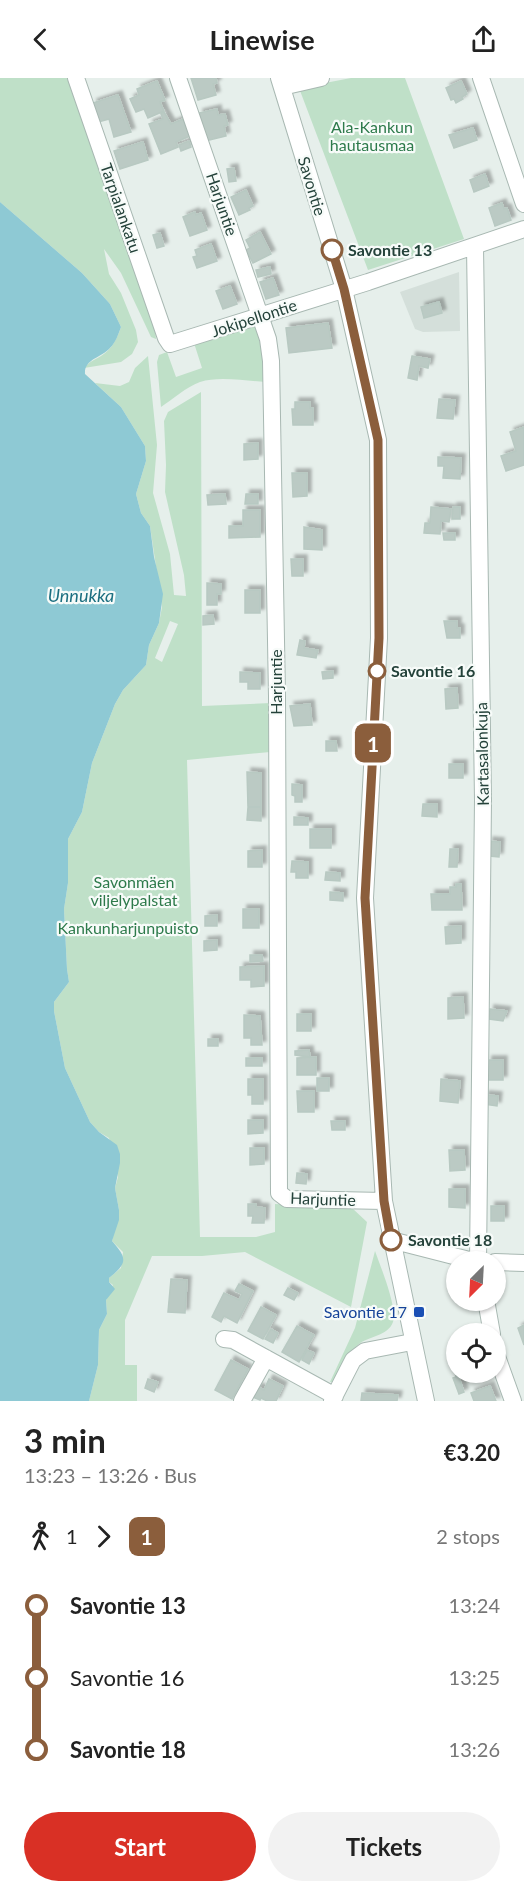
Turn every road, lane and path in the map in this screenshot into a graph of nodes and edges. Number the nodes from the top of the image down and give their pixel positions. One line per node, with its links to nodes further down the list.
1 (76, 78): 11 (street, Tarpialankatu)
2 (178, 78): 10 (street, Harjuntie)
3 (321, 78): 5 (street)
4 (481, 78): 6 (street)
5 (280, 82): 9 (street, Savontie)
6 (524, 204)
7 (524, 229): 8 (street, Jokipellontie)
8 (475, 247): 9 (street, Jokipellontie); 14 (street, Kartasalonkuja)
9 (344, 289): 10 (street, Jokipellontie); 12 (street, Savontie)
10 (261, 316): 11 (street, Jokipellontie); 12 (street, Harjuntie)
11 (166, 338)
12 (384, 1201): 13 (street, Savontie)
13 (391, 1240): 15 (street); 19 (street, Savontie)
14 (478, 1251)
15 (446, 1254)
16 (506, 1262): 17 (street)
17 (524, 1263)
18 (224, 1339): 20 (street)
19 (412, 1342): 22 (street); 24 (street, Savontie)
20 (266, 1358): 22 (street); 23 (street)
21 (506, 1382): 25 (street)
22 (333, 1398)
23 (242, 1401)
24 (426, 1401)
25 (513, 1401)

